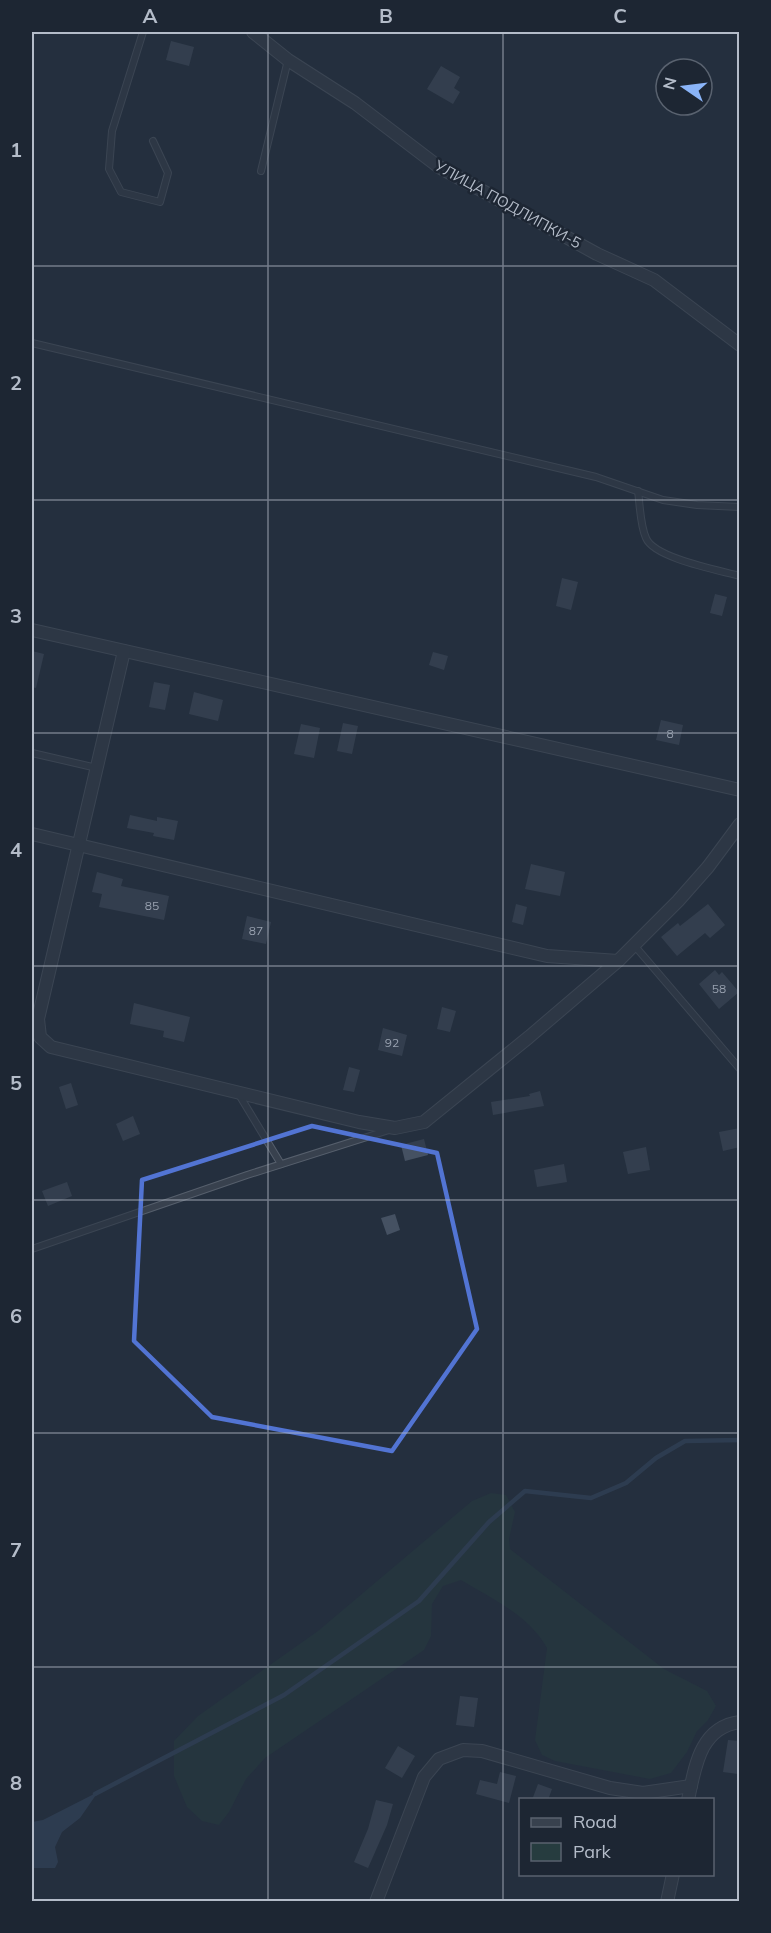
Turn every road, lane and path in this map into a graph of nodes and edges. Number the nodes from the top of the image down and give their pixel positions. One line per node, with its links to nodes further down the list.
1 (143, 32): 4 (lane)
2 (253, 32): 3 (street, УЛИЦА ПОДЛИПКИ-5)
3 (288, 60): 5 (lane); 7 (street, УЛИЦА ПОДЛИПКИ-5)
4 (153, 141)
5 (261, 171)
6 (32, 343): 8 (lane)
7 (740, 345)
8 (638, 491): 9 (lane); 10 (lane)
9 (740, 507)
10 (740, 576)
11 (32, 630): 12 (street)
12 (124, 651): 14 (street); 15 (street)
13 (32, 753): 14 (lane)
14 (97, 768): 18 (street)
15 (740, 790)
16 (740, 824): 19 (street)
17 (32, 834): 18 (street)
18 (79, 845): 20 (street); 22 (street)
19 (634, 945): 20 (street); 21 (lane)
20 (618, 961): 23 (street)
21 (740, 1069)
22 (238, 1093): 23 (street); 24 (lane)
23 (395, 1128): 24 (lane)
24 (280, 1164): 25 (lane)
25 (32, 1249)
26 (740, 1722): 27 (street)
27 (691, 1786): 28 (street); 30 (street)
28 (688, 1798)
29 (673, 1876): 31 (street)
30 (376, 1902)
31 (667, 1902)

